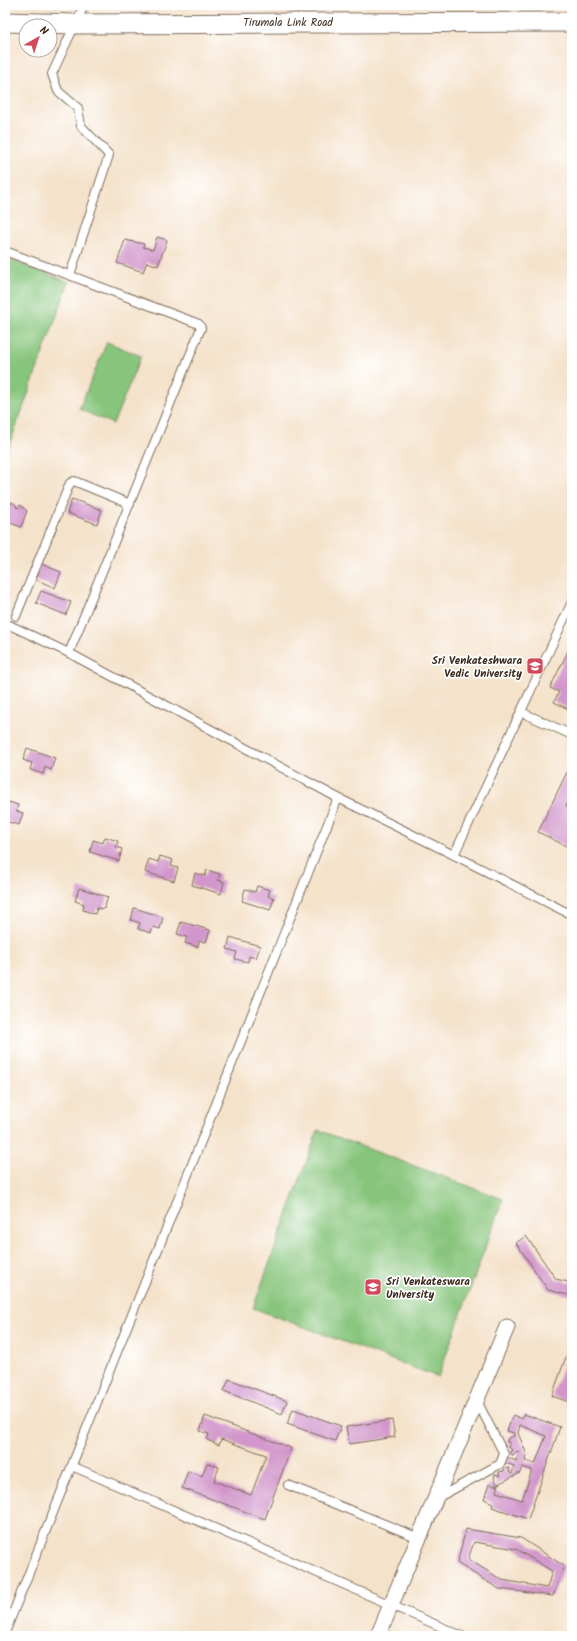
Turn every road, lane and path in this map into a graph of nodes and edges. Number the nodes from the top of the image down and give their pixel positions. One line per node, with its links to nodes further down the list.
1 (84, 5): 4 (lane)
2 (5, 22): 4 (street, Tirumala Link Road)
3 (572, 22): 4 (street, Tirumala Link Road)
4 (76, 24): 6 (lane)
5 (5, 251): 6 (lane)
6 (70, 275): 7 (lane)
7 (130, 504): 9 (lane); 11 (lane)
8 (572, 602): 12 (lane)
9 (16, 616)
10 (5, 623): 11 (lane)
11 (69, 653): 14 (lane)
12 (521, 712): 13 (lane); 15 (lane)
13 (572, 735)
14 (338, 798): 15 (lane); 19 (lane)
15 (454, 855): 16 (lane)
16 (572, 915)
17 (507, 1327): 18 (street)
18 (476, 1399): 21 (street); 21 (lane)
19 (72, 1466): 23 (lane); 24 (lane)
20 (288, 1485): 22 (lane)
21 (434, 1500): 22 (street)
22 (418, 1538): 23 (street)
23 (391, 1605): 25 (street); 26 (lane)
24 (5, 1633)
25 (378, 1636)
26 (462, 1636)

